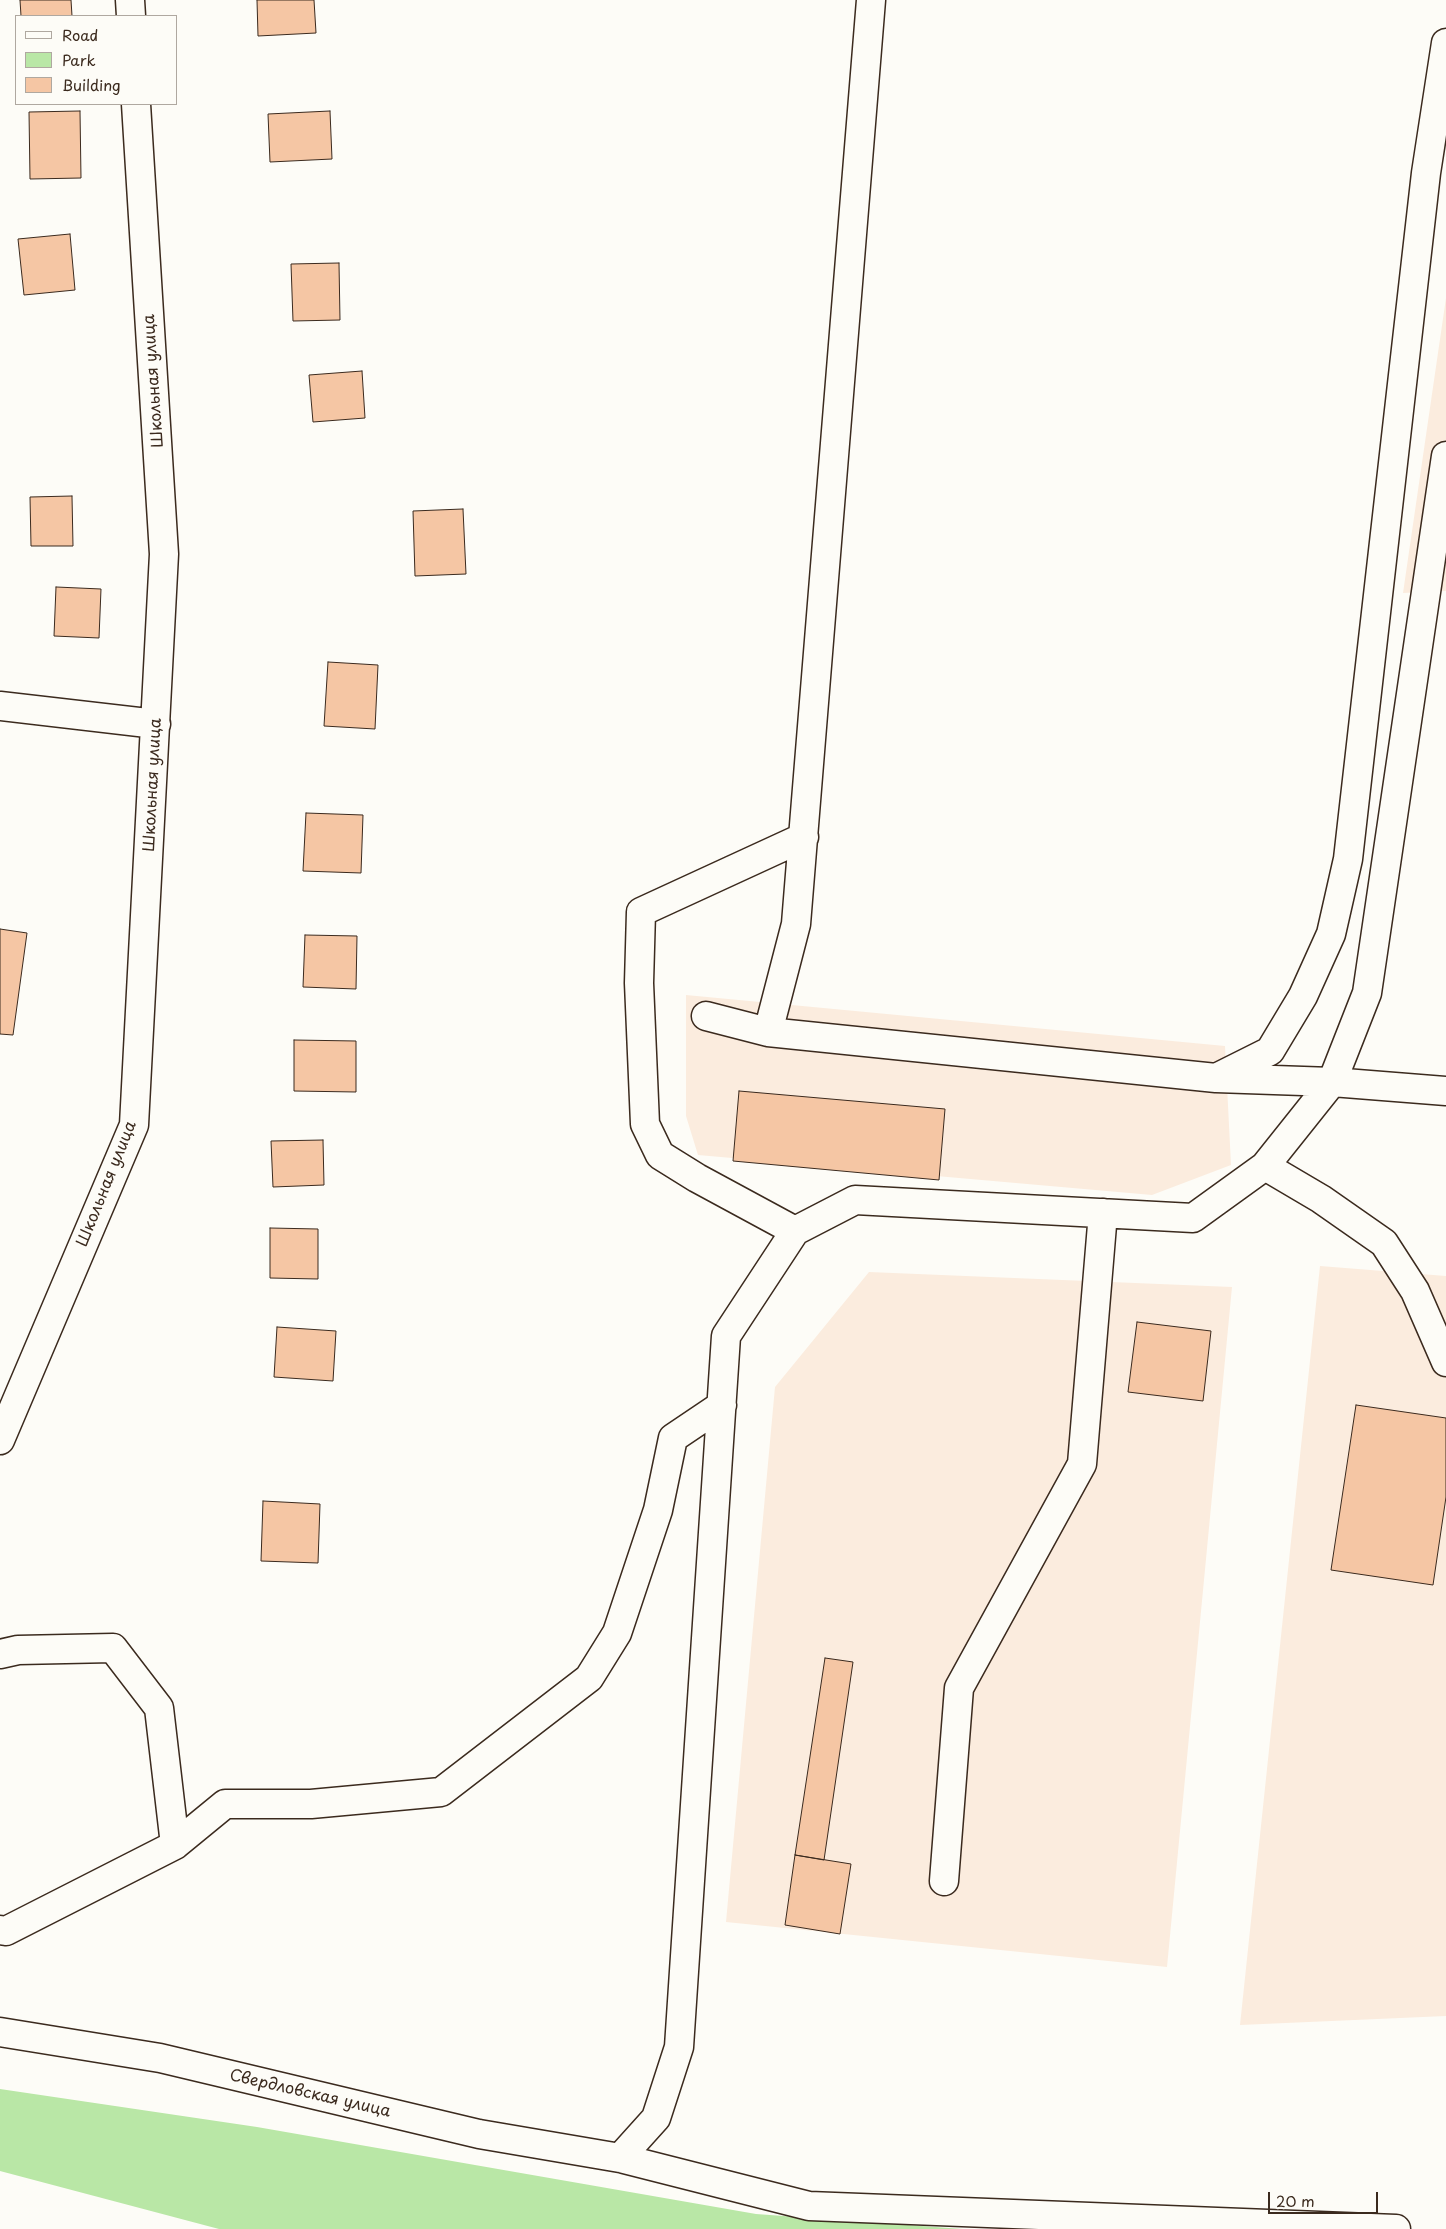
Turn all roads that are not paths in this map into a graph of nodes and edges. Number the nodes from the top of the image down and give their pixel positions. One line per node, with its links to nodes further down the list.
1 (130, 0): 3 (street)
2 (871, 0): 9 (street)
3 (131, 15)
4 (1446, 43): 12 (street)
5 (136, 105): 8 (street, Школьная улица)
6 (1446, 456): 13 (street)
7 (0, 706): 8 (street)
8 (156, 724): 20 (street, Школьная улица)
9 (804, 837): 11 (street); 17 (street)
10 (706, 1016): 11 (street)
11 (768, 1032): 12 (street)
12 (1216, 1078): 13 (street)
13 (1332, 1082): 14 (street); 15 (street)
14 (1446, 1091)
15 (1265, 1166): 16 (street); 18 (street)
16 (1103, 1213): 17 (street); 23 (street)
17 (795, 1231): 19 (street)
18 (1446, 1362)
19 (722, 1404): 22 (street); 26 (street)
20 (0, 1440)
21 (0, 1654): 22 (street)
22 (175, 1844): 24 (street)
23 (944, 1881)
24 (0, 1930)
25 (0, 2032): 26 (street, Свердловская улица)
26 (620, 2158): 27 (street, Свердловская улица)
27 (1396, 2229)

